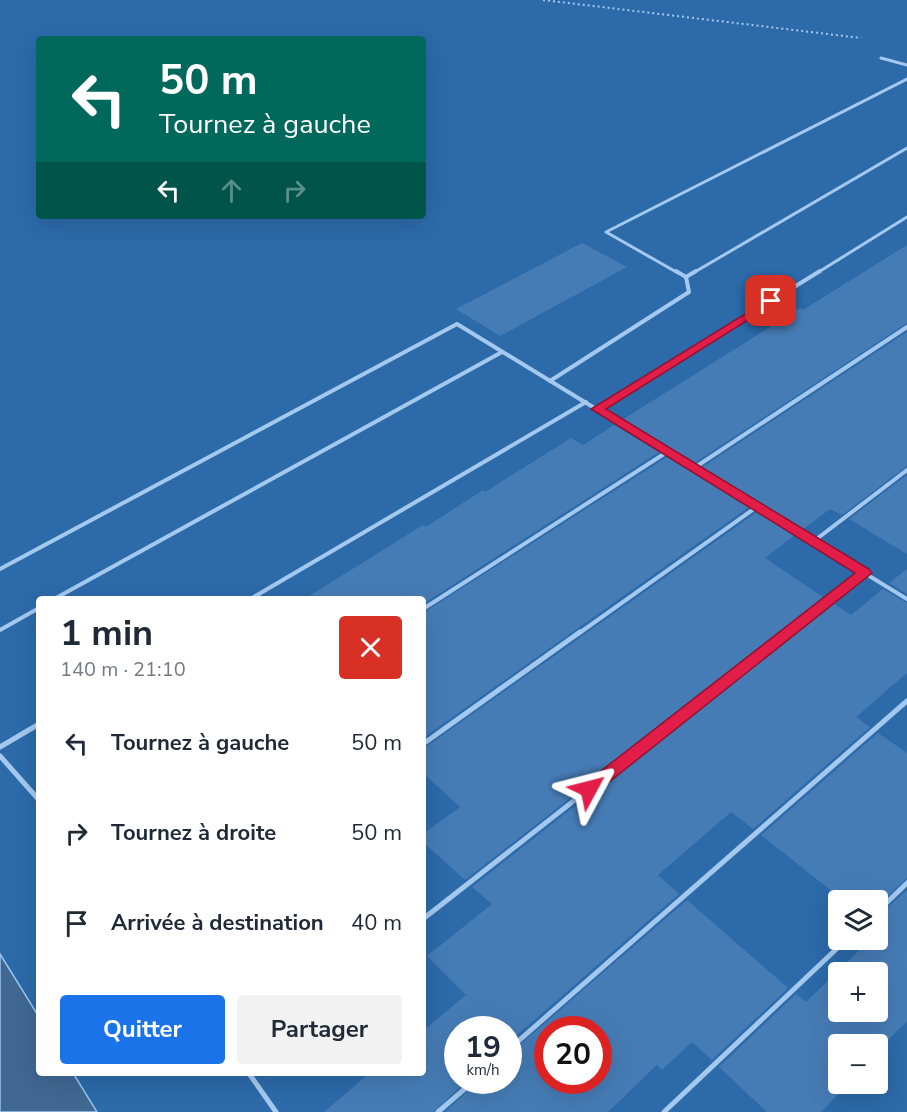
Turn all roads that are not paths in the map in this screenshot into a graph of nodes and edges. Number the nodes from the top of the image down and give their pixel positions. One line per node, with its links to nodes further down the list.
1 (881, 58): 2 (lane)
2 (907, 65)
3 (907, 79): 6 (lane)
4 (907, 148): 6 (lane)
5 (907, 217): 11 (lane)
6 (686, 277): 9 (lane)
7 (907, 327): 13 (lane)
8 (502, 352): 9 (lane); 17 (lane); 19 (lane)
9 (550, 381): 10 (lane)
10 (586, 402): 11 (lane); 20 (lane)
11 (597, 409): 12 (lane)
12 (667, 452): 13 (lane); 22 (lane)
13 (694, 468): 15 (lane)
14 (907, 470): 16 (lane)
15 (758, 506): 16 (lane); 27 (lane)
16 (814, 541): 18 (lane)
17 (0, 569)
18 (865, 573): 21 (lane); 33 (lane)
19 (60, 596)
20 (255, 596)
21 (907, 599)
22 (426, 607)
23 (36, 610): 24 (lane)
24 (0, 630)
25 (907, 701): 35 (lane)
26 (36, 726): 28 (lane)
27 (426, 742)
28 (0, 747)
29 (0, 756): 30 (lane)
30 (36, 797)
31 (907, 883): 32 (lane)
32 (888, 901)
33 (426, 917)
34 (836, 950): 40 (lane)
35 (522, 1038)
36 (251, 1076): 38 (lane)
37 (459, 1094): 39 (lane)
38 (276, 1112)
39 (438, 1112)
40 (664, 1112)

